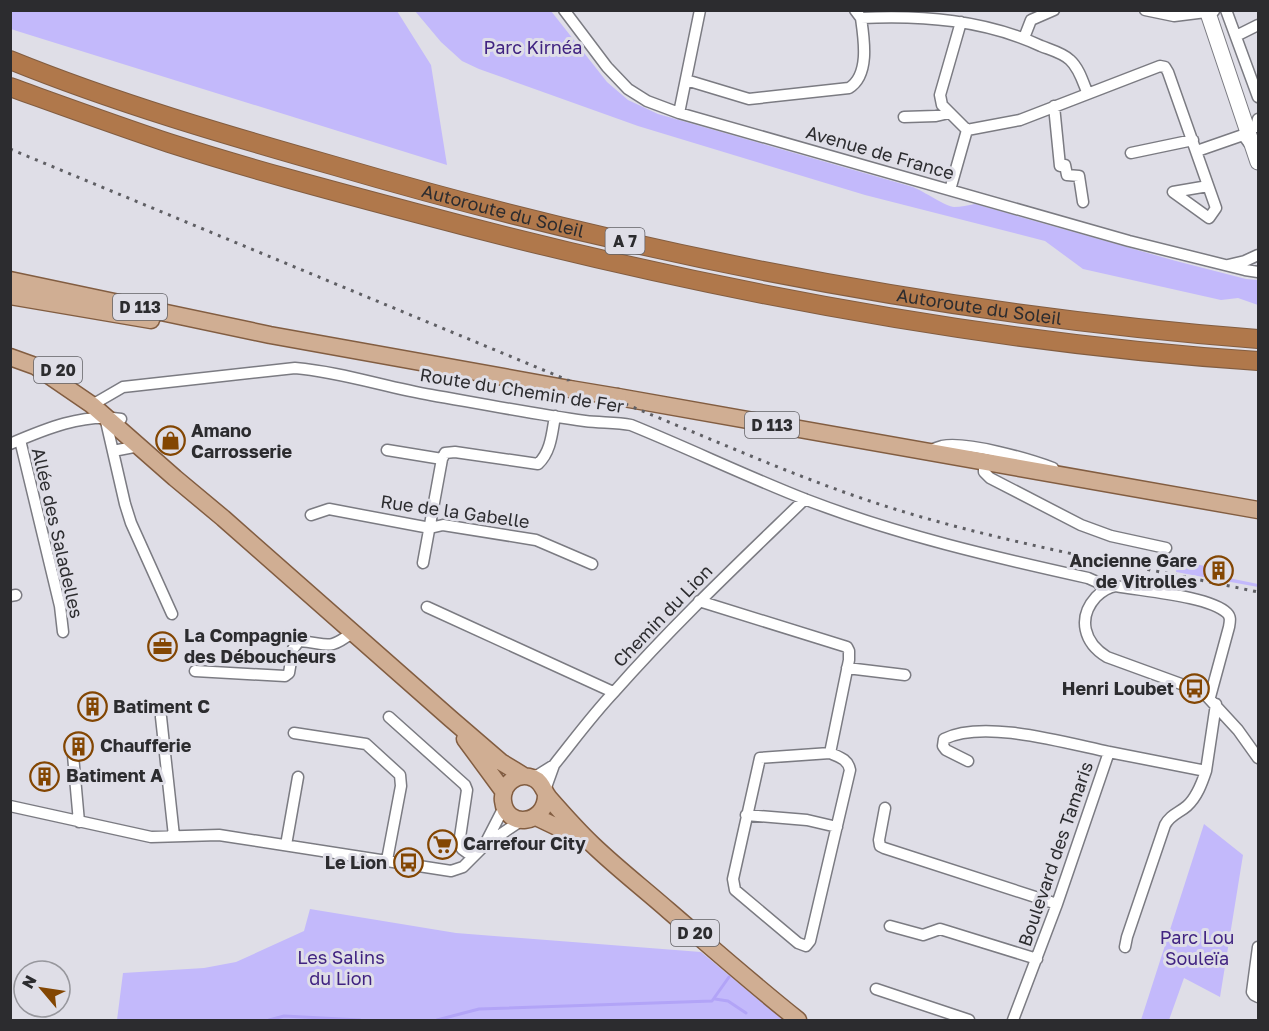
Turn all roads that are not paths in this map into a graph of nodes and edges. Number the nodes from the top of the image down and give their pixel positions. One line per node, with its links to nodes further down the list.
1 (564, 10): 18 (street, Avenue de France)
2 (700, 10): 13 (street)
3 (1054, 10): 11 (street)
4 (1145, 10): 6 (street)
5 (1226, 10): 10 (street)
6 (1210, 11): 21 (street); 25 (street)
7 (858, 14): 8 (street); 13 (street)
8 (961, 22): 11 (street); 19 (street)
9 (1258, 24): 10 (street)
10 (1236, 36): 16 (street)
11 (1024, 38): 15 (street)
12 (10, 60): 37 (highway, Autoroute du Soleil / A 7)
13 (686, 80): 18 (street)
14 (10, 87): 40 (highway, Autoroute du Soleil / A 7)
15 (1088, 92): 17 (street); 23 (street)
16 (1258, 97)
17 (1054, 106): 22 (street); 28 (street)
18 (679, 113): 27 (street, Avenue de France)
19 (949, 113): 20 (street); 22 (street)
20 (904, 117)
21 (1258, 127)
22 (967, 130): 27 (street)
23 (1195, 146): 24 (street); 25 (street); 26 (street)
24 (1131, 153)
25 (1257, 157)
26 (1208, 186)
27 (950, 190): 30 (street, Avenue de France)
28 (1083, 202)
29 (1258, 255): 30 (street, Avenue de France)
30 (1225, 265): 31 (street, Avenue de France)
31 (1258, 272)
32 (10, 280): 36 (main road, D 113)
33 (10, 289): 35 (main road, D 113)
34 (10, 296): 35 (main road, D 113)
35 (175, 324): 36 (main road, D 113)
36 (270, 335): 47 (main road, D 113, bridge)
37 (1258, 339)
38 (10, 348): 41 (main road, D 20)
39 (10, 357): 41 (main road, D 20)
40 (1258, 361)
41 (105, 410): 42 (street, Route du Chemin de Fer); 43 (street, Route du Chemin de Fer); 44 (main road, D 20); 46 (street); 53 (main road, D 20)
42 (555, 416): 48 (street); 51 (street, Route du Chemin de Fer)
43 (15, 442): 63 (street, Allée des Saladelles)
44 (139, 446): 46 (street); 53 (main road, D 20)
45 (387, 450): 48 (street)
46 (113, 451): 62 (street)
47 (926, 452): 49 (main road, D 113); 50 (street)
48 (442, 459): 55 (street)
49 (984, 463): 50 (main road, D 113); 56 (street)
50 (1090, 481): 52 (main road, D 113)
51 (805, 499): 59 (street, Route du Chemin de Fer); 60 (street, Chemin du Lion)
52 (1258, 510)
53 (217, 513): 64 (main road, D 20)
54 (311, 515): 55 (street, Rue de la Gabelle)
55 (430, 528): 57 (street); 58 (street, Rue de la Gabelle)
56 (1166, 548)
57 (423, 563)
58 (591, 564)
59 (1105, 590): 69 (street); 69 (street)
60 (699, 601): 65 (street); 68 (street, Chemin du Lion)
61 (427, 607): 68 (street)
62 (172, 615)
63 (63, 632)
64 (353, 632): 66 (street); 72 (main road, D 20)
65 (847, 668): 67 (street); 75 (street)
66 (195, 671)
67 (905, 675)
68 (613, 693): 79 (street, Chemin du Lion)
69 (1213, 701): 77 (street); 80 (street)
70 (161, 717): 91 (street)
71 (389, 717): 95 (street)
72 (451, 719): 81 (main road, D 20); 84 (main road, D 20)
73 (294, 733): 96 (street)
74 (1109, 752): 78 (street); 80 (street, Boulevard des Tamaris); 97 (street, Boulevard des Tamaris)
75 (830, 753): 87 (street); 90 (street)
76 (73, 755): 89 (street)
77 (1258, 758)
78 (968, 761)
79 (554, 765): 81 (street, Chemin du Lion); 83 (street, Chemin du Lion)
80 (1206, 771): 99 (street)
81 (526, 776): 83 (main road); 84 (main road)
82 (298, 777): 92 (street)
83 (546, 793): 88 (main road); 94 (main road, D 20)
84 (504, 800): 88 (main road); 93 (street)
85 (10, 806): 89 (street)
86 (885, 808): 97 (street)
87 (746, 815): 90 (street); 90 (street)
88 (529, 818): 93 (street); 94 (main road, D 20)
89 (79, 822): 91 (street)
90 (837, 827)
91 (174, 836): 92 (street)
92 (286, 845): 96 (street)
93 (485, 845): 95 (street)
94 (593, 846): 104 (main road, D 20)
95 (473, 857): 96 (street)
96 (387, 860)
97 (1058, 904): 101 (street, Boulevard des Tamaris)
98 (890, 926): 101 (street)
99 (1125, 947)
100 (1258, 947): 103 (street)
101 (1037, 958): 106 (street, Boulevard des Tamaris)
102 (876, 989): 105 (street)
103 (1258, 997)
104 (798, 1020)
105 (969, 1020)
106 (1013, 1020)

